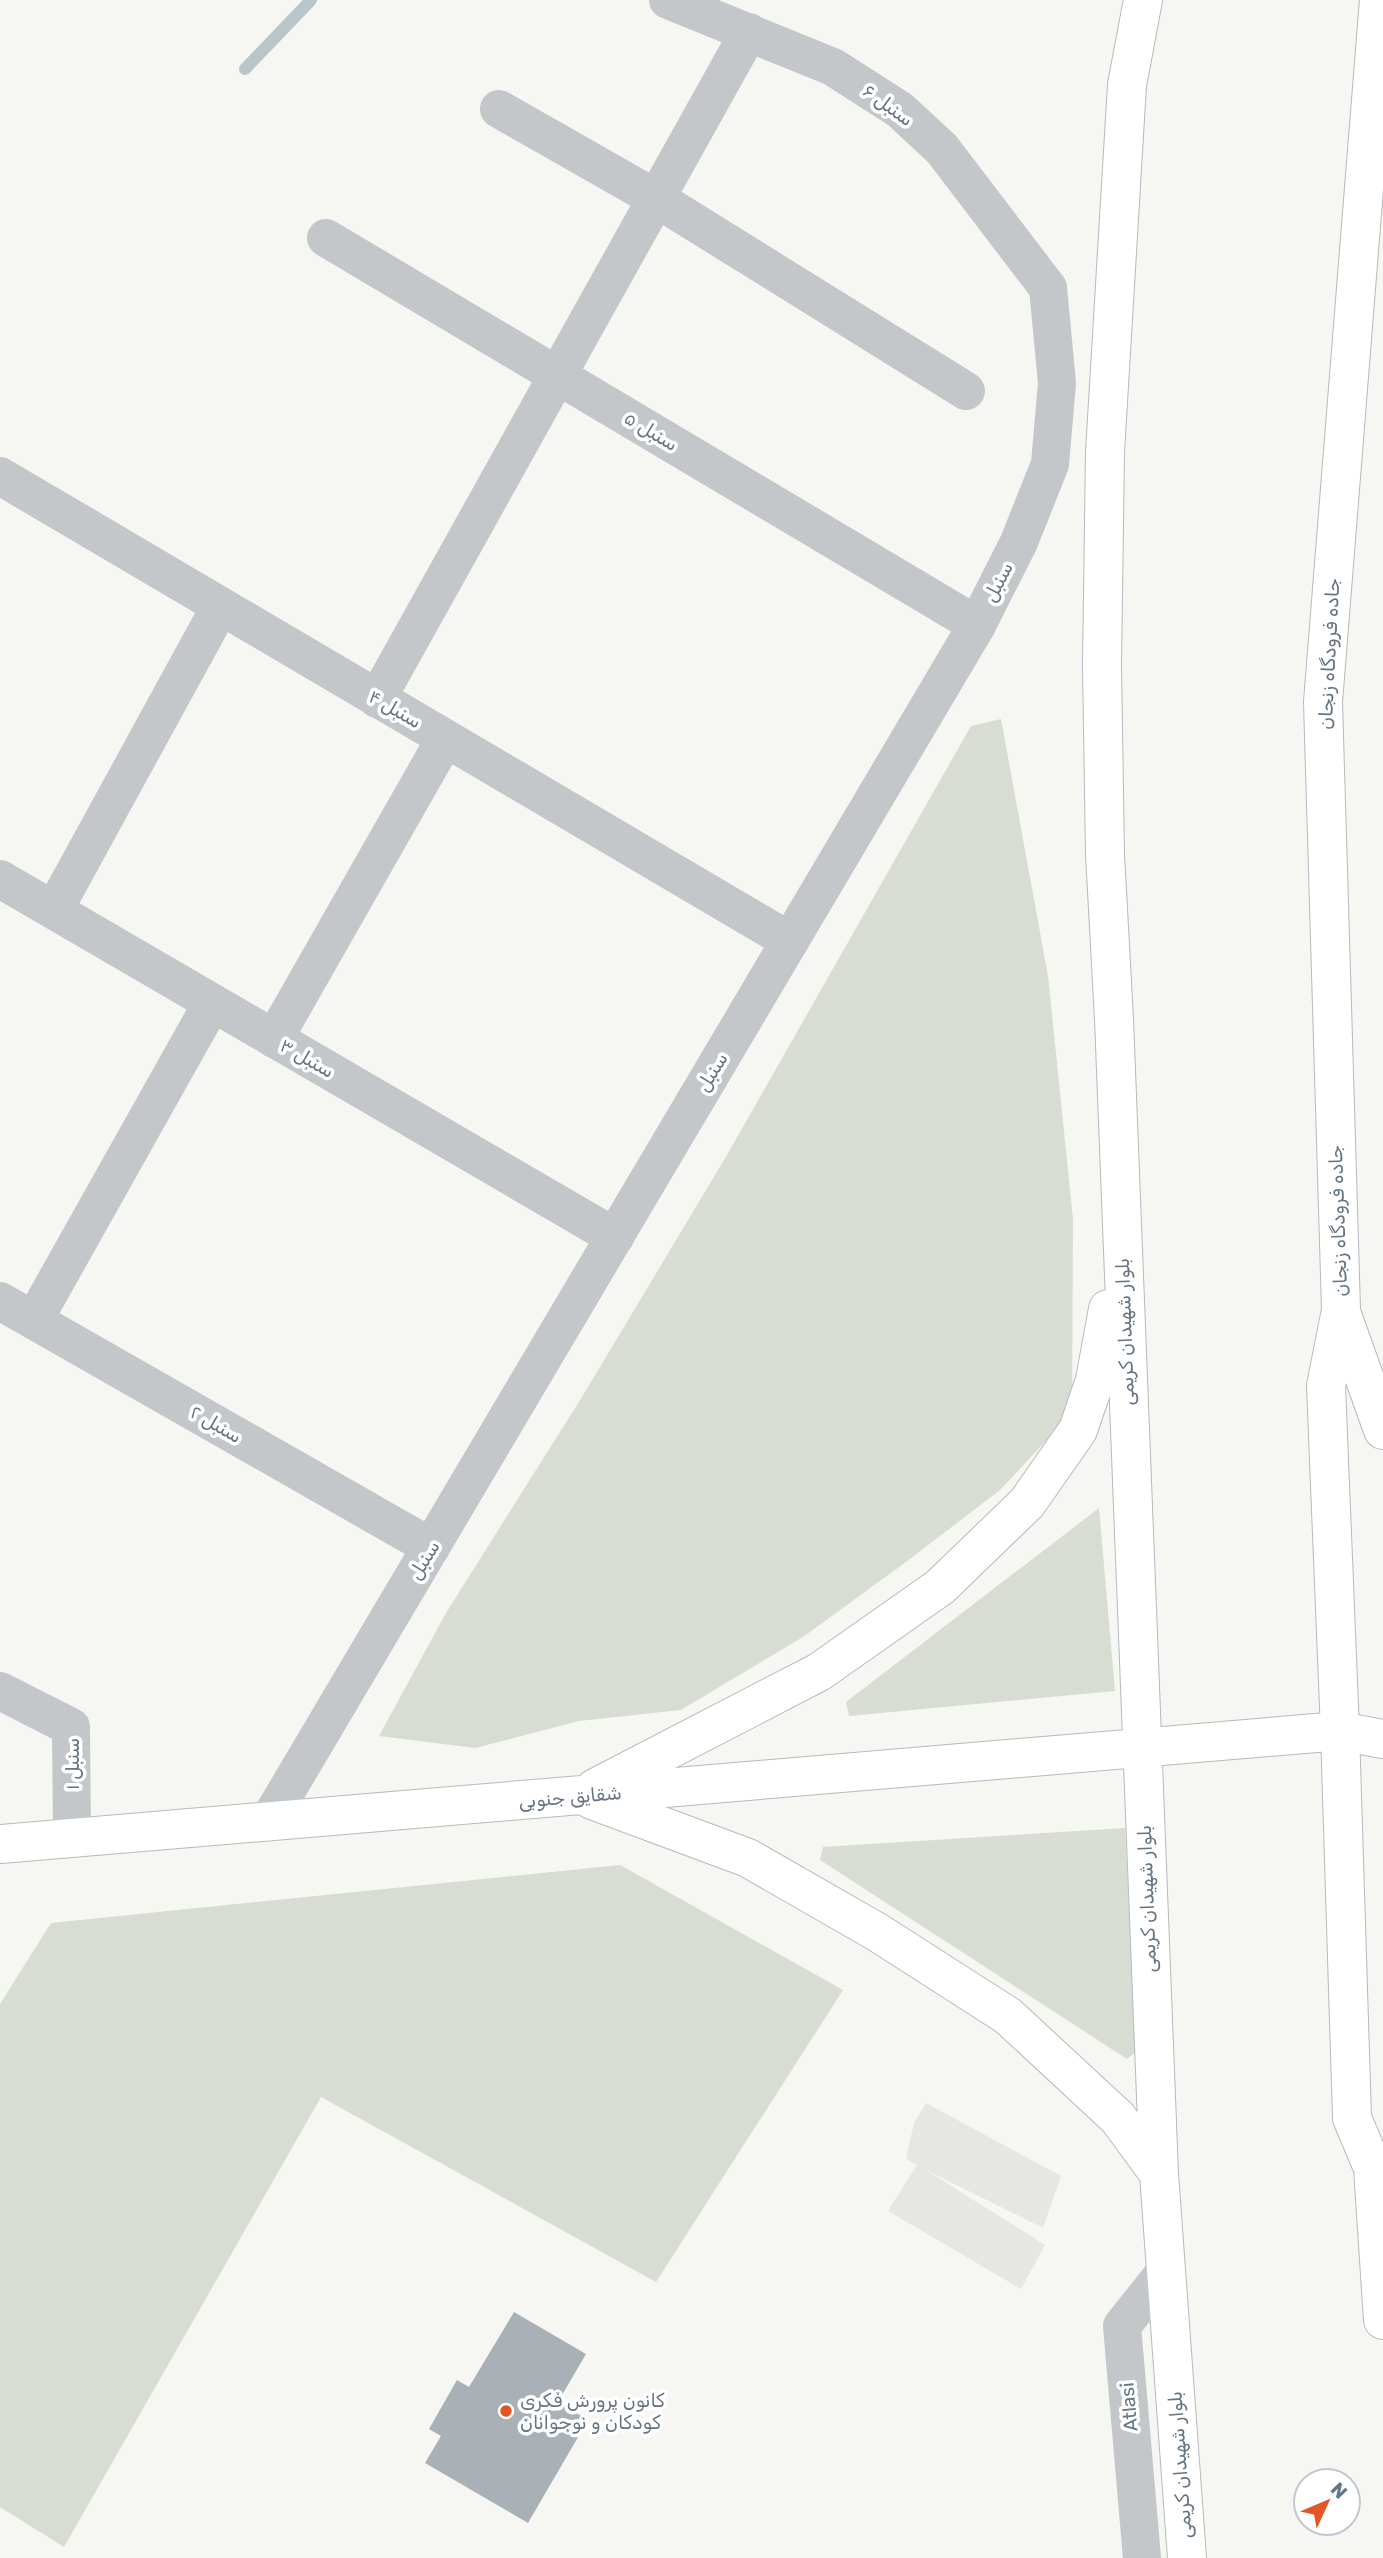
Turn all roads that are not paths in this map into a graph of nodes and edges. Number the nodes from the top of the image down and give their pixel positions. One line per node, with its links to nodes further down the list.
1 (668, 0): 4 (street, سنبل ۶)
2 (1143, 0): 22 (main road)
3 (1379, 0): 24 (main road, جاده فرودگاه زنجان)
4 (749, 32): 6 (street); 8 (street, سنبل ۶)
5 (499, 109): 6 (street)
6 (657, 199): 9 (street); 10 (street)
7 (326, 238): 9 (street, سنبل ۵)
8 (1048, 288): 13 (street, سنبل)
9 (559, 376): 13 (street, سنبل ۵); 14 (street)
10 (966, 391)
11 (0, 477): 12 (street, سنبل ۴)
12 (220, 607): 14 (street, سنبل ۴); 17 (street)
13 (976, 625): 18 (street, سنبل)
14 (377, 699): 15 (street, سنبل ۴)
15 (445, 739): 18 (street, سنبل ۴); 20 (street)
16 (0, 879): 17 (street, سنبل ۳)
17 (54, 910): 19 (street, سنبل ۳)
18 (790, 941): 21 (street, سنبل)
19 (212, 1003): 20 (street, سنبل ۳); 25 (street)
20 (274, 1039): 21 (street, سنبل ۳)
21 (615, 1237): 27 (street, سنبل)
22 (1121, 1238): 32 (main road, بلوار شهیدان کریمی); 33 (main road)
23 (0, 1301): 25 (street, سنبل ۲)
24 (1340, 1310): 26 (main road); 30 (main road)
25 (34, 1320): 27 (street, سنبل ۲)
26 (1383, 1430)
27 (431, 1547): 34 (street, سنبل)
28 (0, 1691): 35 (street, سنبل ۱)
29 (1383, 1709): 30 (main road)
30 (1340, 1731): 31 (main road); 32 (main road, شقایق جنوبی); 37 (main road)
31 (1383, 1739)
32 (1141, 1749): 33 (main road, شقایق جنوبی); 38 (main road, بلوار شهیدان کریمی)
33 (580, 1796): 34 (main road, شقایق جنوبی); 38 (main road)
34 (268, 1822): 35 (main road, شقایق جنوبی)
35 (72, 1838): 36 (main road, شقایق جنوبی)
36 (0, 1844)
37 (1378, 2153): 40 (main road)
38 (1159, 2175): 39 (main road, بلوار شهیدان کریمی)
39 (1165, 2272): 41 (street, Atlasi); 42 (main road, بلوار شهیدان کریمی)
40 (1383, 2320)
41 (1142, 2558)
42 (1187, 2558)

